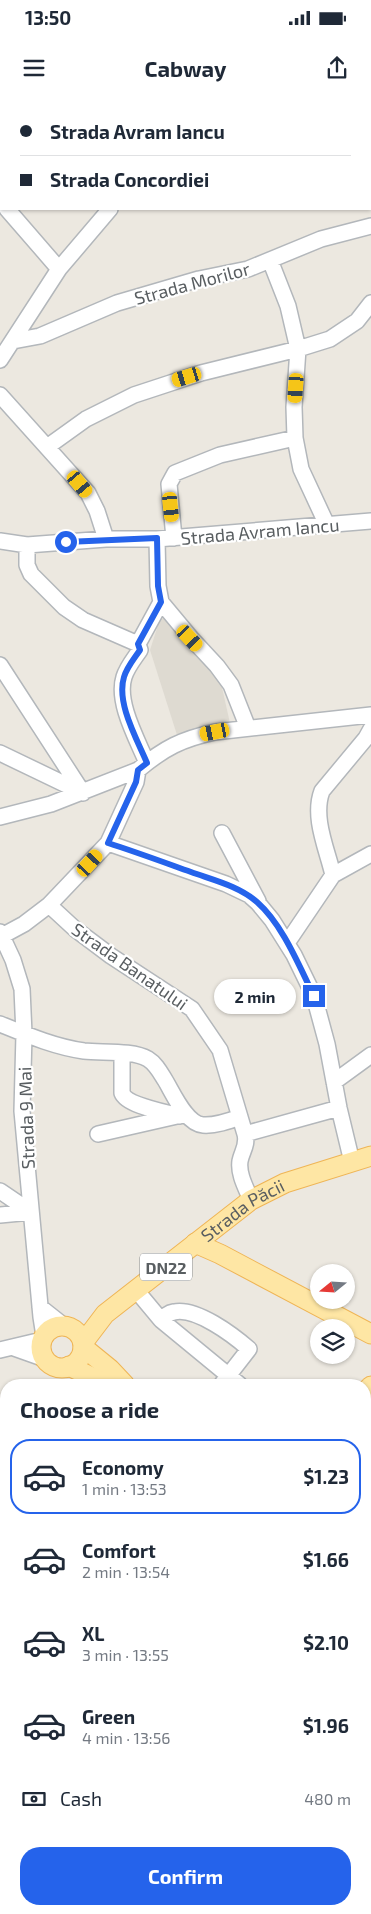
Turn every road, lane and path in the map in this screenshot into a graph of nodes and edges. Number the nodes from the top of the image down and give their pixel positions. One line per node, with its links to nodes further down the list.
1 (7, 210): 5 (street)
2 (109, 210): 5 (street)
3 (371, 226): 4 (street, Strada Morilor)
4 (270, 260): 7 (street, Strada Morilor); 8 (street)
5 (59, 269): 7 (street)
6 (371, 303): 8 (street)
7 (13, 341): 9 (street)
8 (298, 349): 11 (street); 12 (street)
9 (0, 360)
10 (0, 395): 12 (street)
11 (295, 438): 14 (street); 16 (street)
12 (47, 447): 17 (street)
13 (371, 521): 14 (street, Strada Avram Iancu)
14 (327, 525): 16 (street, Strada Avram Iancu)
15 (157, 538): 16 (street, Strada Avram Iancu); 17 (street, Strada Avram Iancu); 20 (street)
16 (174, 538)
17 (106, 539): 19 (street, Strada Avram Iancu)
18 (0, 541): 19 (street, Strada Avram Iancu)
19 (27, 545): 21 (street)
20 (161, 602): 21 (street); 24 (street)
21 (138, 644): 27 (street)
22 (0, 664): 28 (street)
23 (371, 715): 24 (street)
24 (248, 728): 27 (street)
25 (371, 730): 33 (street)
26 (0, 753): 28 (street)
27 (142, 766): 28 (street); 31 (street)
28 (83, 793): 29 (street)
29 (0, 817)
30 (222, 833): 34 (street)
31 (108, 843): 34 (street); 35 (street)
32 (371, 854): 33 (street)
33 (334, 875): 37 (street)
34 (258, 903): 37 (street)
35 (50, 905): 36 (street); 45 (street, Strada Banatului)
36 (1, 935): 39 (street, Strada 9 Mai)
37 (287, 943): 42 (street)
38 (0, 1024): 39 (street)
39 (24, 1034): 40 (street); 52 (street, Strada 9 Mai)
40 (122, 1054): 44 (street); 44 (street)
41 (371, 1055): 42 (street)
42 (334, 1082): 43 (street)
43 (339, 1108): 47 (street); 49 (street)
44 (182, 1115): 45 (street); 46 (street)
45 (240, 1118): 47 (street, Strada Banatului)
46 (98, 1134)
47 (246, 1134): 51 (street)
48 (371, 1156): 49 (main road, Strada Păcii)
49 (352, 1162): 51 (main road, Strada Păcii)
50 (0, 1191): 52 (street)
51 (251, 1200): 54 (main road, Strada Păcii)
52 (31, 1212): 53 (street); 56 (street, Strada 9 Mai)
53 (0, 1214)
54 (195, 1243): 55 (main road, Strada Păcii / DN22); 58 (main road, DN22)
55 (136, 1290): 57 (street); 59 (main road, Strada Păcii / DN22)
56 (40, 1307): 59 (street); 60 (street, Strada 9 Mai)
57 (161, 1320): 66 (street); 67 (street)
58 (370, 1331)
59 (76, 1336): 60 (main road); 63 (main road); 65 (main road)
60 (43, 1338): 61 (street); 62 (main road)
61 (6, 1349): 62 (street)
62 (45, 1359): 63 (main road)
63 (69, 1366): 64 (main road)
64 (96, 1379)
65 (119, 1379)
66 (227, 1379)
67 (232, 1379)

